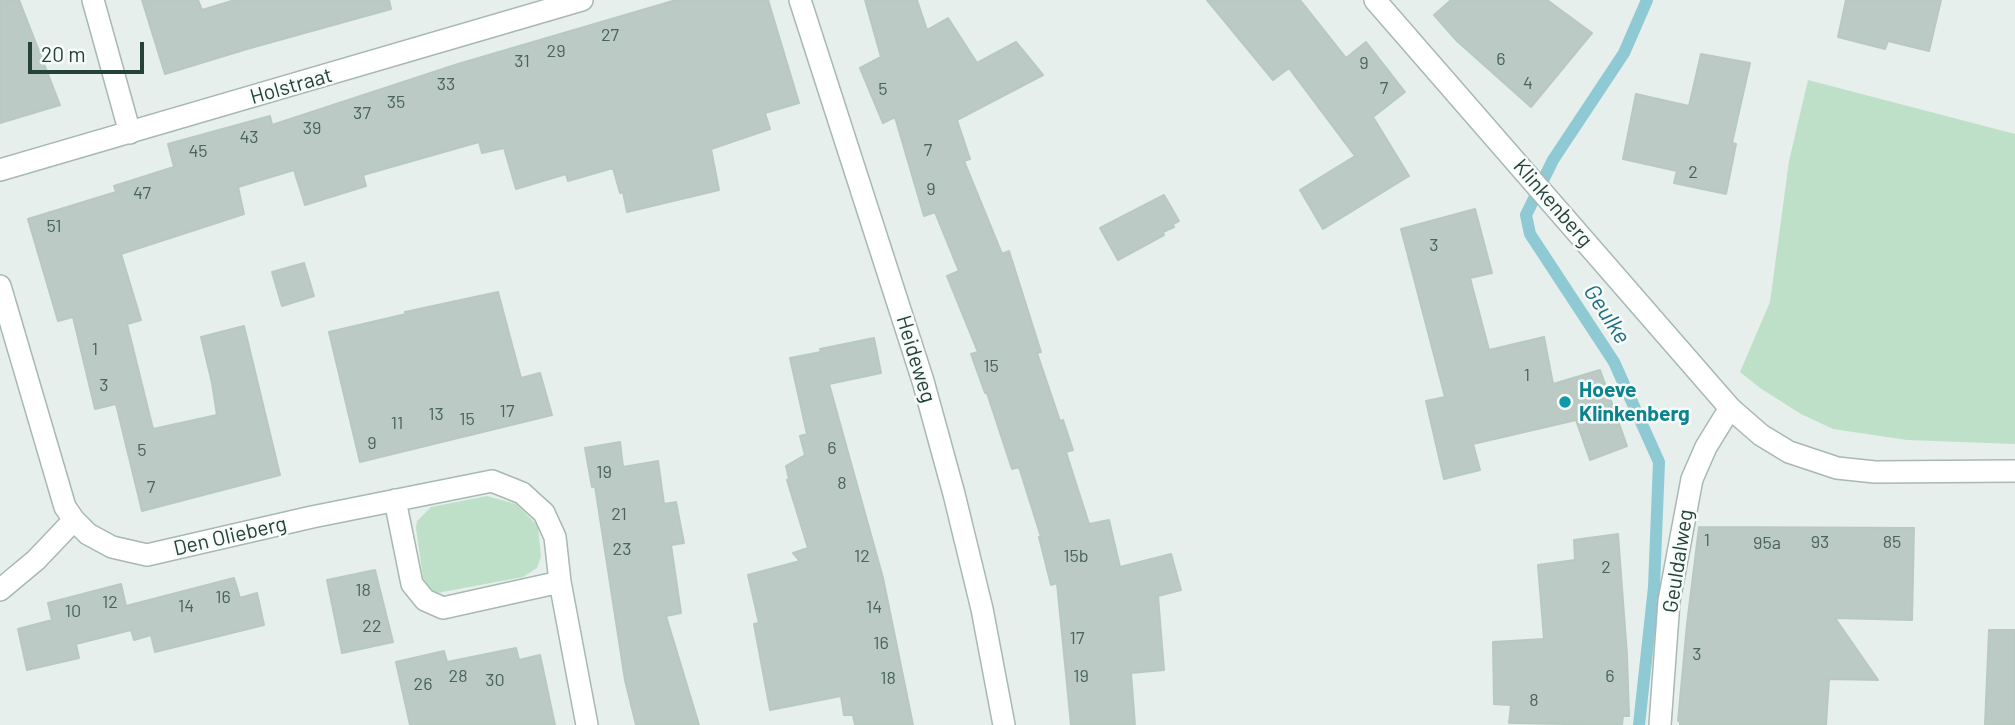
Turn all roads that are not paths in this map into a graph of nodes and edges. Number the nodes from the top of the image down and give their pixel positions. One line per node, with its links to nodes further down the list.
1 (93, 0): 5 (street)
2 (582, 0): 5 (street, Holstraat)
3 (800, 0): 15 (street, Heideweg)
4 (1374, 0): 8 (street, Klinkenberg)
5 (130, 133): 6 (street, Holstraat)
6 (0, 170)
7 (0, 286): 11 (street, Den Olieberg)
8 (1730, 408): 9 (street, Klinkenberg); 16 (street, Geuldalweg)
9 (2015, 471)
10 (395, 500): 11 (street, Den Olieberg); 12 (street, Den Olieberg); 12 (street)
11 (74, 520): 13 (street)
12 (559, 582): 14 (street, Den Olieberg)
13 (0, 590)
14 (586, 725)
15 (1004, 725)
16 (1660, 725)

